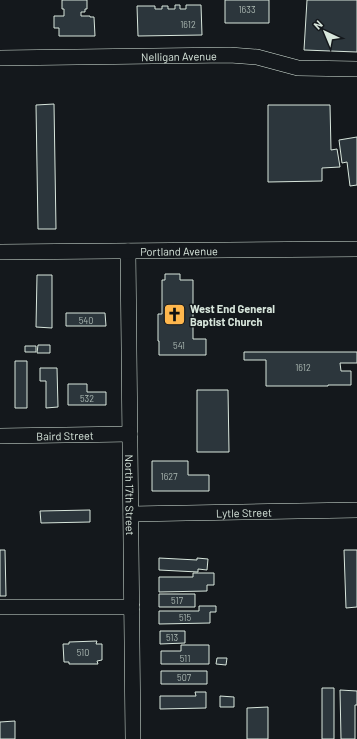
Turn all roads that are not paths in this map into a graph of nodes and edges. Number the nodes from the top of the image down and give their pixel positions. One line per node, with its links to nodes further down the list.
1 (0, 58): 2 (street, Nelligan Avenue)
2 (357, 69)
3 (357, 249): 4 (street, Portland Avenue)
4 (128, 251): 5 (street, Portland Avenue); 6 (street, North 17th Street)
5 (0, 252)
6 (130, 434): 7 (street, Baird Street); 9 (street, North 17th Street)
7 (0, 436)
8 (357, 510): 9 (street, Lytle Street)
9 (131, 514): 11 (street, North 17th Street)
10 (0, 607): 11 (street)
11 (132, 607): 12 (street, North 17th Street)
12 (133, 739)

